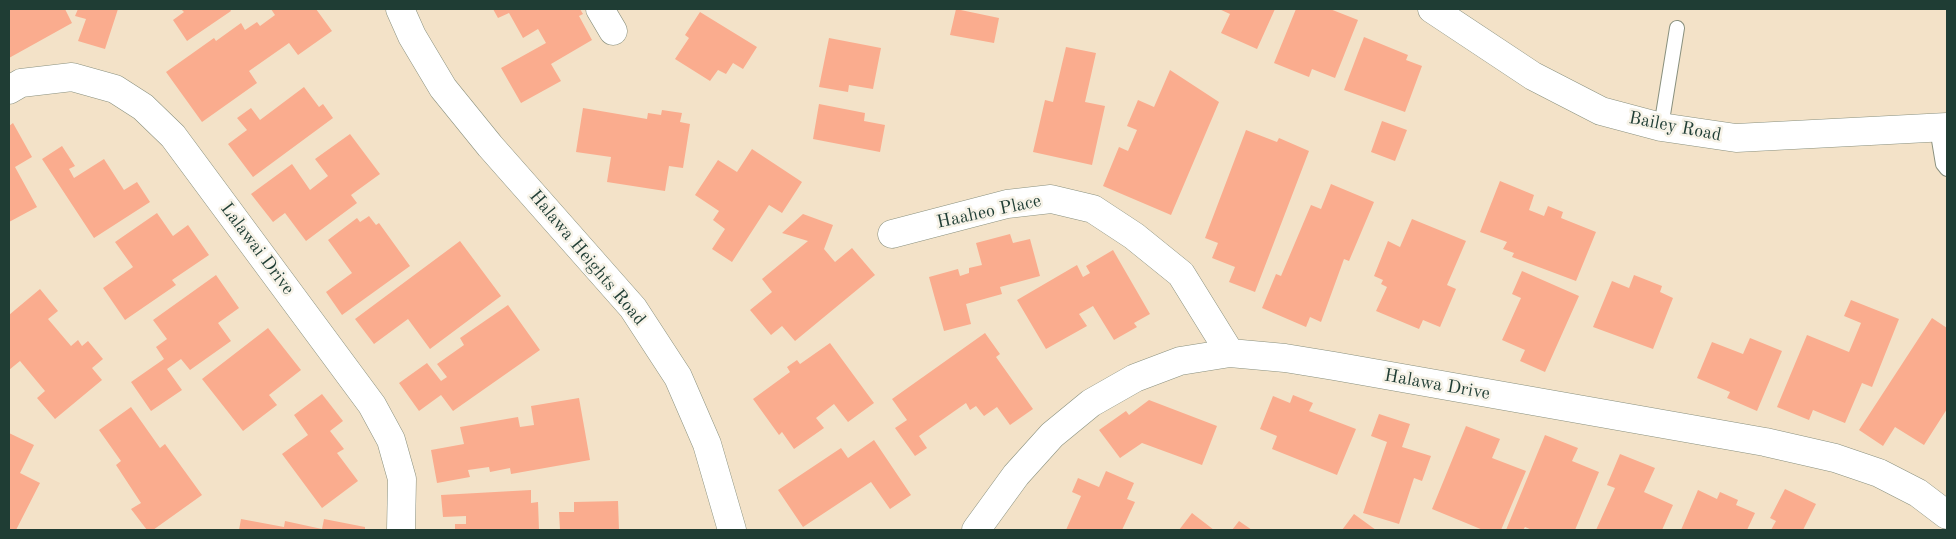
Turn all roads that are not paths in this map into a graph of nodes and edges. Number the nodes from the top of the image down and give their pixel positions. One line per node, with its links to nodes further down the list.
1 (400, 9): 12 (street, Halawa Heights Road)
2 (1432, 9): 5 (street, Bailey Road)
3 (1677, 28): 5 (lane)
4 (9, 90): 11 (street, Lalawai Drive)
5 (1661, 127): 6 (street, Bailey Road)
6 (1942, 127): 7 (lane)
7 (1947, 169)
8 (892, 234): 9 (street, Haaheo Place)
9 (1230, 353): 10 (street, Halawa Drive); 13 (street, Halawa Drive)
10 (1947, 515)
11 (401, 530)
12 (732, 530)
13 (976, 530)

